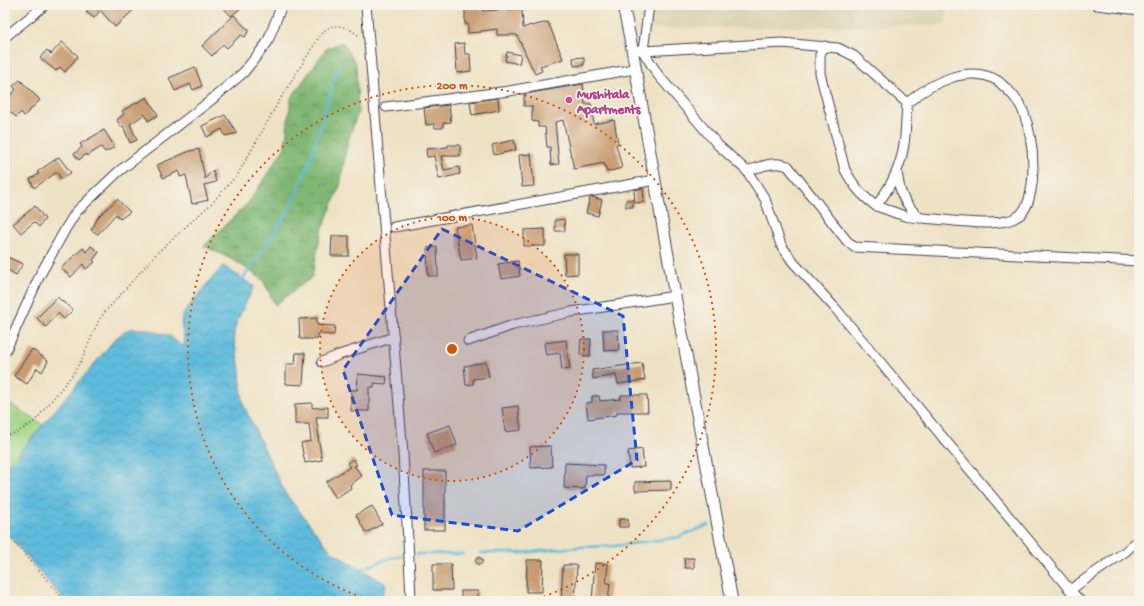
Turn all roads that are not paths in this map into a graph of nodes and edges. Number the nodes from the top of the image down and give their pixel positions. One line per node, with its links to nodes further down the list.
1 (45, 5): 8 (street)
2 (282, 5): 24 (street)
3 (366, 5): 22 (street)
4 (623, 5): 10 (main road)
5 (648, 5): 10 (street)
6 (1097, 5): 7 (street)
7 (1139, 10)
8 (5, 37)
9 (825, 46): 10 (street); 12 (street); 17 (street)
10 (637, 51): 11 (main road); 14 (street)
11 (635, 69): 13 (street); 16 (main road)
12 (907, 103): 15 (street); 18 (street)
13 (386, 107)
14 (747, 171): 20 (street); 27 (street)
15 (897, 172): 17 (street); 18 (street)
16 (655, 180): 19 (street); 21 (main road)
17 (876, 206): 18 (street)
18 (920, 218)
19 (394, 227)
20 (1139, 262)
21 (675, 296): 23 (street); 29 (main road)
22 (394, 337): 25 (street); 28 (street)
23 (468, 341)
24 (5, 352)
25 (322, 362)
26 (1139, 539): 27 (street)
27 (1070, 590): 30 (street)
28 (410, 601)
29 (732, 601)
30 (1080, 601)

